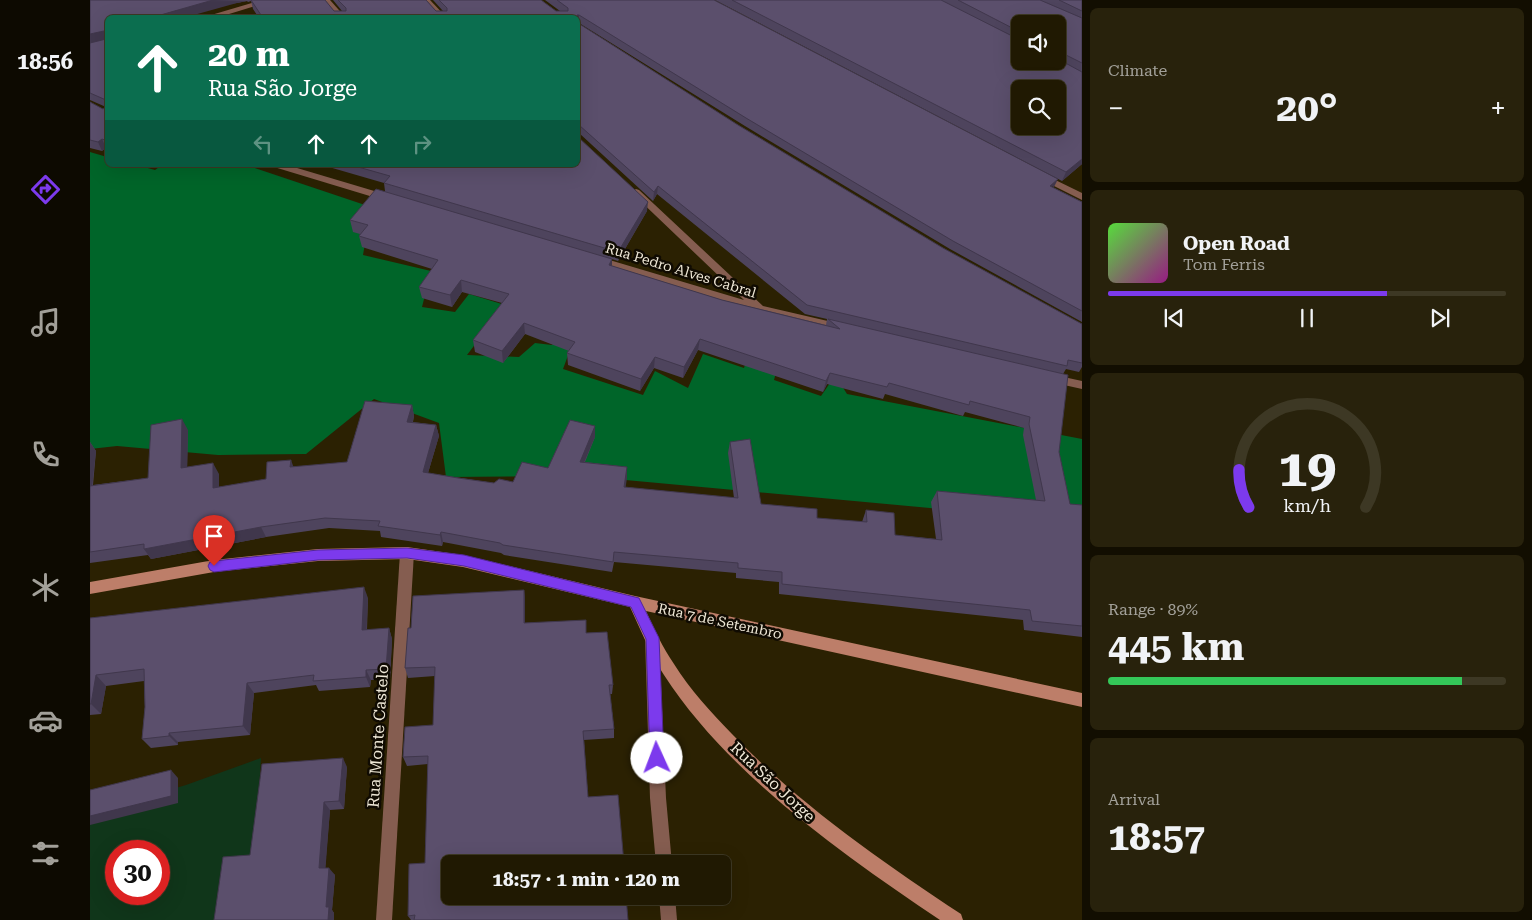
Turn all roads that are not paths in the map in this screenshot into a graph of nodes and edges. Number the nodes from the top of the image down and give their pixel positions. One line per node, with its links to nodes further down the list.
1 (271, 0): 4 (street)
2 (326, 0): 7 (street)
3 (427, 0): 8 (street)
4 (244, 7): 5 (street); 6 (street)
5 (216, 15)
6 (249, 15)
7 (339, 15)
8 (441, 15)
9 (284, 167): 13 (street)
10 (1036, 173): 12 (street)
11 (630, 187): 15 (street)
12 (1081, 196)
13 (400, 202)
14 (589, 258): 15 (street, Rua Pedro Alves Cabral)
15 (760, 309): 16 (street, Rua Pedro Alves Cabral)
16 (855, 331)
17 (1035, 374): 18 (street)
18 (1082, 386)
19 (407, 553): 20 (main road, Rua 7 de Setembro); 21 (main road, Rua 7 de Setembro); 26 (street, Rua Monte Castelo)
20 (90, 588)
21 (635, 602): 22 (main road, Rua São Jorge); 23 (main road, Rua 7 de Setembro)
22 (652, 638): 24 (street); 28 (main road, Rua São Jorge)
23 (1082, 700)
24 (663, 855)
25 (668, 905): 27 (street)
26 (384, 920)
27 (669, 920)
28 (955, 920)

